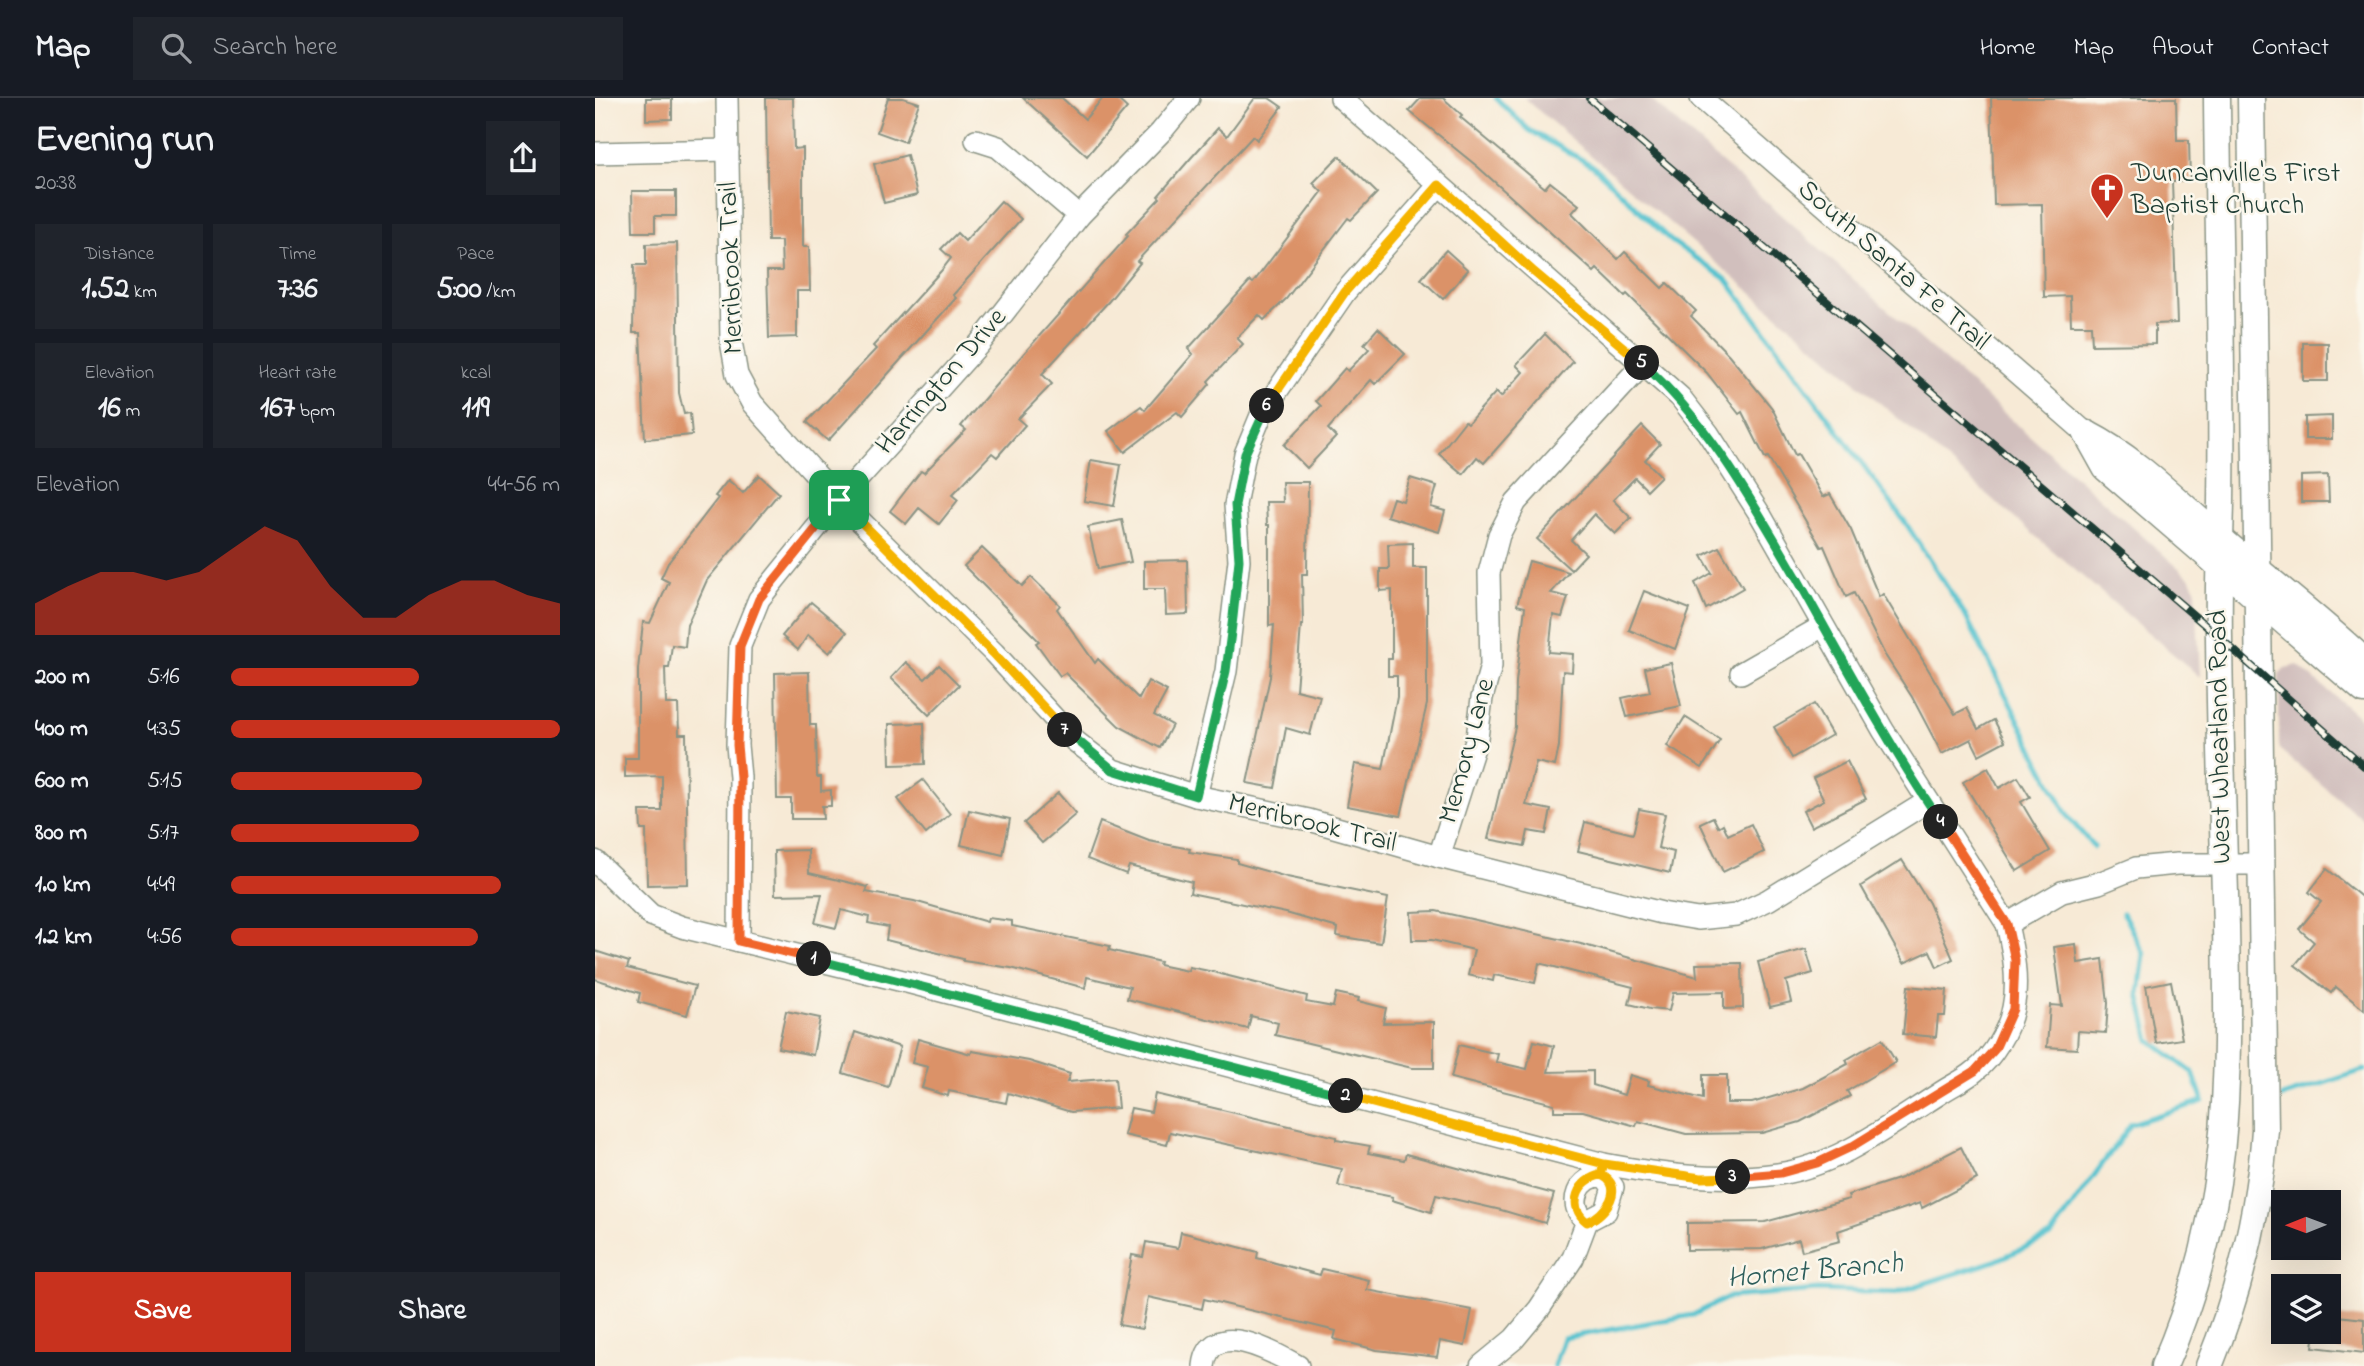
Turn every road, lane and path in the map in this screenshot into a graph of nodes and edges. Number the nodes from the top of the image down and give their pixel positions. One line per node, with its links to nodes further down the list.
1 (727, 98): 8 (street, Merribrook Trail)
2 (1189, 98): 11 (street, Harrington Drive)
3 (1341, 98): 10 (street)
4 (1701, 98): 13 (street, South Santa Fe Trail)
5 (2217, 98): 15 (main road, West Wheatland Road)
6 (2251, 98): 17 (main road, West Wheatland Road)
7 (976, 140): 11 (street)
8 (728, 150): 9 (street); 14 (street, Merribrook Trail)
9 (595, 153)
10 (1439, 185): 12 (street); 23 (street)
11 (1079, 216): 14 (street, Harrington Drive)
12 (1643, 364): 19 (street); 25 (street, Memory Lane)
13 (2087, 434): 15 (main road, South Santa Fe Trail); 16 (main road, South Santa Fe Trail)
14 (839, 500): 23 (street, Merribrook Trail); 30 (street, Harrington Drive)
15 (2219, 538): 16 (main road, West Wheatland Road); 17 (main road, South Santa Fe Trail)
16 (2218, 567): 18 (main road, South Santa Fe Trail); 27 (main road, West Wheatland Road)
17 (2257, 568): 18 (main road, West Wheatland Road); 20 (main road, South Santa Fe Trail)
18 (2258, 598): 22 (main road, South Santa Fe Trail); 28 (main road, West Wheatland Road)
19 (1823, 626): 21 (street); 24 (street)
20 (2364, 661)
21 (1741, 673)
22 (2364, 690)
23 (1196, 796): 25 (street, Merribrook Trail)
24 (1927, 802): 25 (street, Merribrook Trail); 29 (street)
25 (1439, 857)
26 (595, 861): 30 (street)
27 (2224, 864): 28 (street); 29 (street); 35 (main road, West Wheatland Road)
28 (2263, 864): 36 (main road, West Wheatland Road)
29 (2007, 924): 31 (street)
30 (739, 941): 31 (street)
31 (1602, 1169): 34 (street)
32 (1204, 1366): 33 (street)
33 (1298, 1366)
34 (1482, 1366)
35 (2164, 1366)
36 (2209, 1366)

